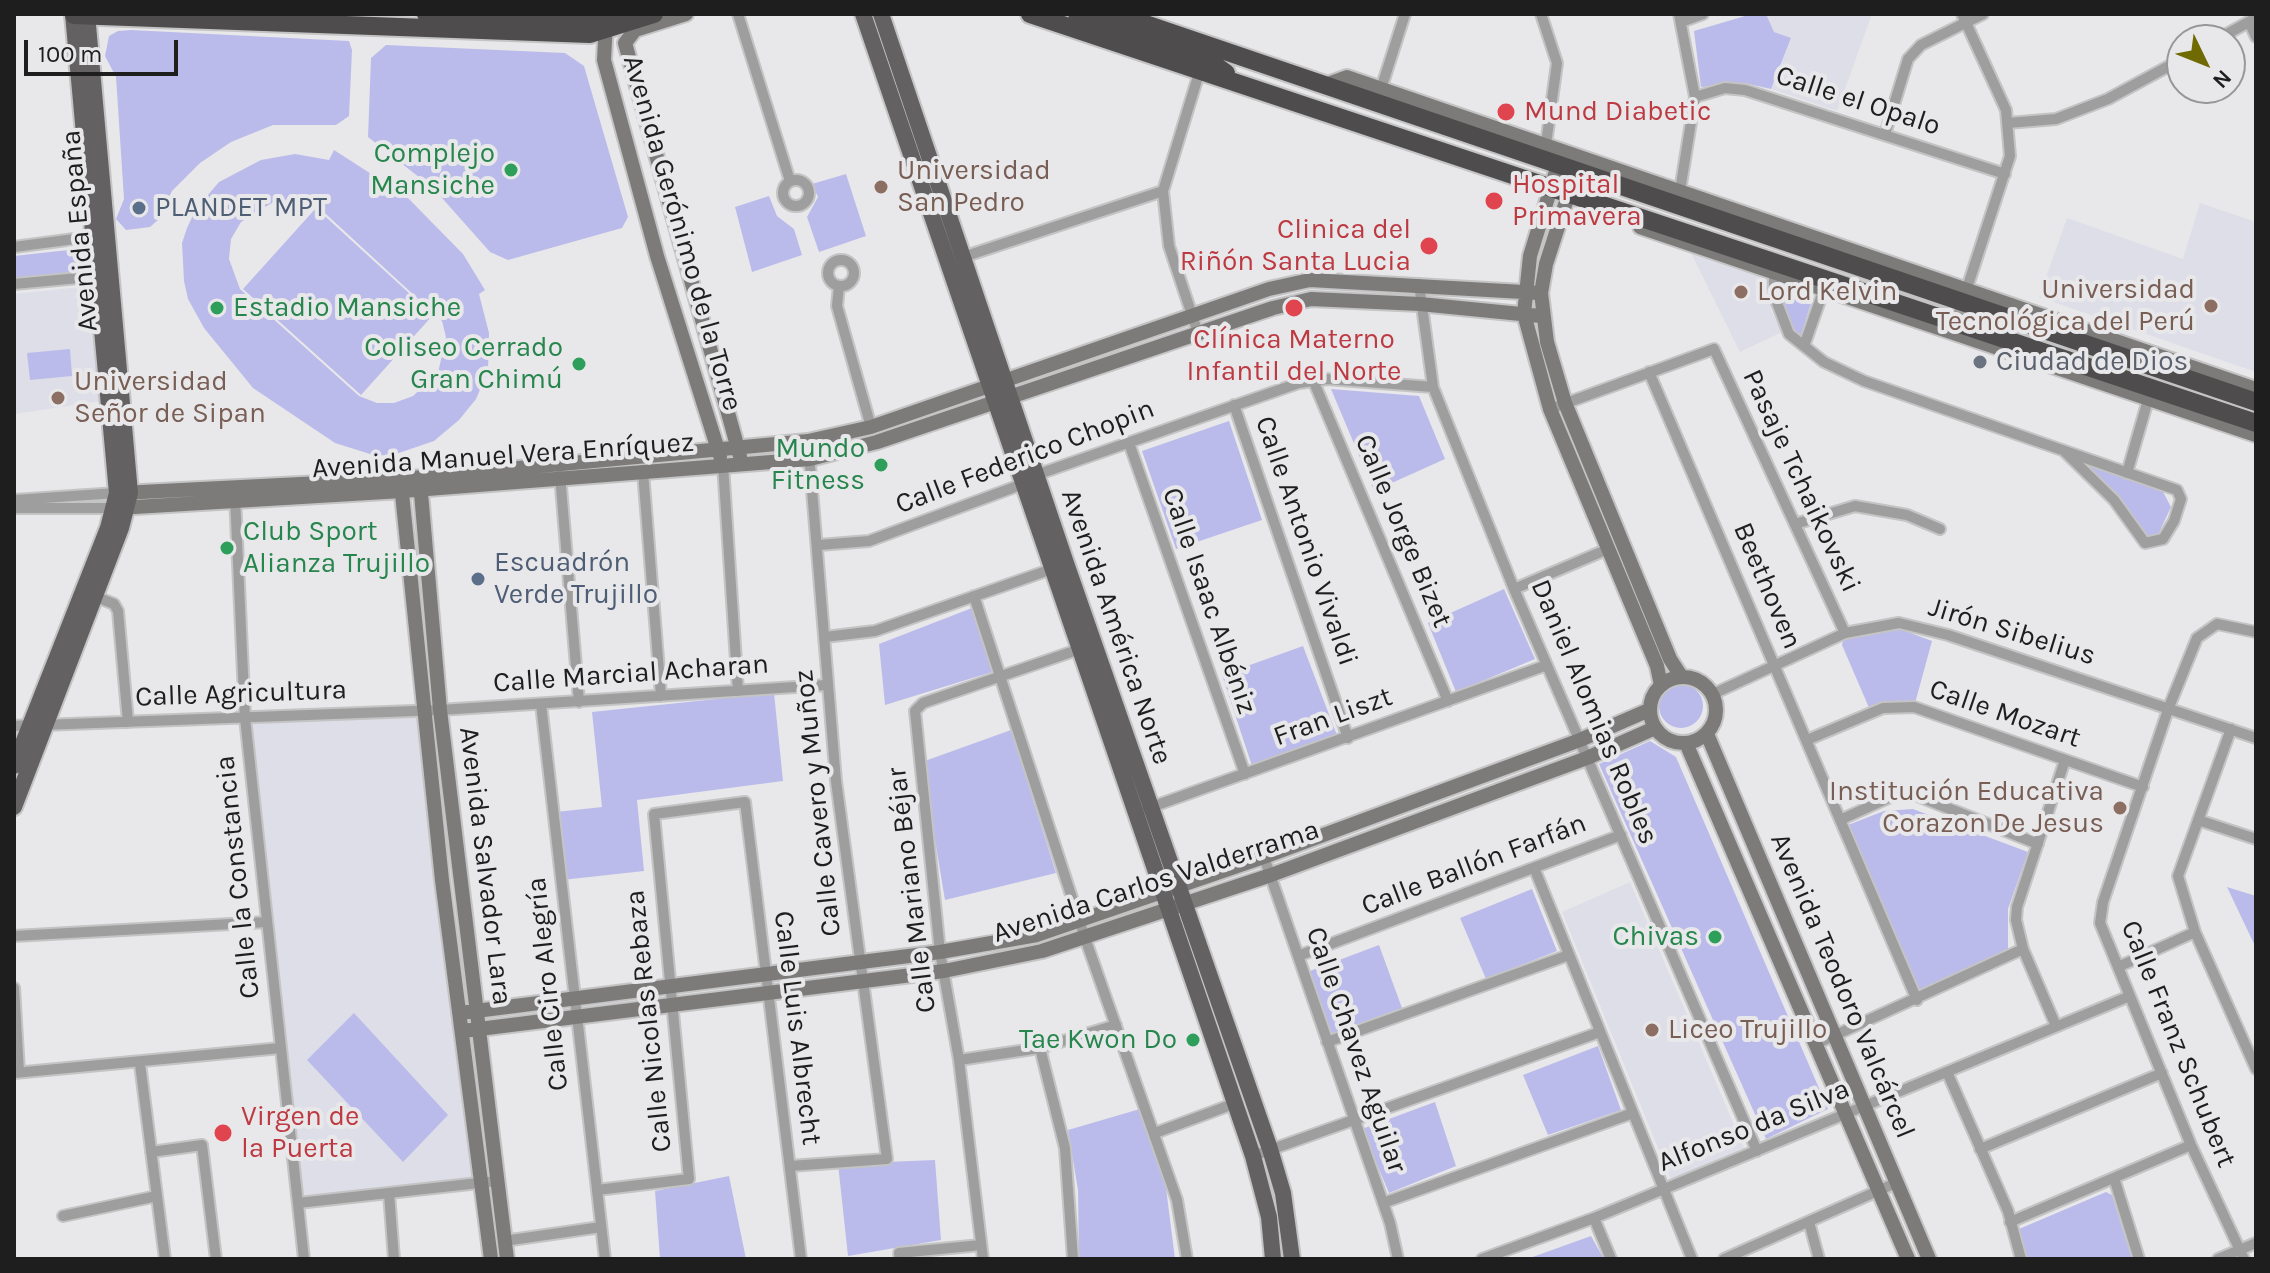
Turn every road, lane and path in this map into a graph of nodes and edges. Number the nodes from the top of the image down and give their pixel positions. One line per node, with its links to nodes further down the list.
1 (57, 14): 14 (street)
2 (426, 14): 15 (highway)
3 (654, 14): 21 (highway)
4 (686, 14): 77 (street, Avenida Gerónimo de la Torre)
5 (738, 14): 37 (street)
6 (863, 14): 35 (main road, Avenida América Norte)
7 (881, 14): 35 (main road, Avenida América Norte)
8 (1030, 14): 26 (highway)
9 (1077, 14): 23 (highway)
10 (1405, 14): 29 (street)
11 (1541, 14): 33 (street)
12 (1703, 14): 18 (street)
13 (1983, 14): 19 (street)
14 (80, 15): 16 (highway); 41 (main road, Avenida España)
15 (555, 16): 21 (highway)
16 (174, 17): 17 (highway)
17 (300, 18): 20 (highway)
18 (1680, 18): 30 (street)
19 (1964, 18): 31 (street); 32 (street)
20 (367, 20): 21 (highway)
21 (609, 20): 71 (street, Avenida Gerónimo de la Torre)
22 (2252, 20): 24 (street)
23 (1119, 22): 27 (highway); 28 (highway)
24 (2256, 37)
25 (2166, 68): 31 (street)
26 (1200, 70): 27 (highway); 38 (street)
27 (1236, 82): 39 (highway)
28 (1325, 85): 29 (street); 34 (highway)
29 (1381, 89): 33 (street)
30 (1695, 97): 32 (street, Calle el Opalo); 40 (street)
31 (2008, 123): 36 (street)
32 (1885, 134): 36 (street, Calle el Opalo)
33 (1546, 144): 40 (street)
34 (1567, 168): 39 (street); 40 (highway)
35 (926, 174): 43 (main road, Avenida América Norte)
36 (2005, 174): 52 (street)
37 (790, 181)
38 (1163, 191): 43 (street); 56 (street)
39 (1558, 194): 44 (street); 50 (street); 51 (street); 57 (highway)
40 (1678, 198): 52 (highway)
41 (100, 236): 42 (street); 45 (main road, Avenida España)
42 (14, 247)
43 (955, 258): 65 (main road, Avenida América Norte)
44 (1774, 272): 49 (street); 60 (street)
45 (104, 276): 46 (street); 92 (main road, Avenida España)
46 (14, 284)
47 (1419, 284): 50 (street, Avenida Manuel Vera Enríquez); 53 (street, Daniel Alomias Robles); 56 (street, Avenida Manuel Vera Enríquez)
48 (839, 286): 73 (street)
49 (1824, 289): 57 (street); 60 (street)
50 (1524, 292): 51 (street, Avenida Manuel Vera Enríquez); 54 (street)
51 (1541, 293): 55 (street)
52 (1966, 296): 57 (street); 58 (highway)
53 (1420, 304): 54 (street, Avenida Manuel Vera Enríquez); 59 (street, Avenida Manuel Vera Enríquez); 63 (street, Daniel Alomias Robles)
54 (1524, 314): 55 (street, Avenida Manuel Vera Enríquez); 70 (street)
55 (1541, 316): 68 (street)
56 (1193, 318): 59 (street); 65 (street, Avenida Manuel Vera Enríquez)
57 (1954, 327): 66 (highway)
58 (2070, 332): 64 (street); 67 (highway)
59 (1198, 333): 65 (street, Avenida Manuel Vera Enríquez)
60 (1804, 346): 79 (street)
61 (1649, 372): 68 (street); 95 (street, Pasaje Tchaikovski); 109 (street, Beethoven)
62 (1313, 380): 63 (street, Calle Federico Chopin); 69 (street, Calle Federico Chopin); 117 (street, Calle Jorge Bizet)
63 (1433, 387): 101 (street, Daniel Alomias Robles)
64 (2256, 389)
65 (1001, 392): 73 (street, Avenida Manuel Vera Enríquez); 81 (street, Avenida Manuel Vera Enríquez); 87 (main road, Avenida América Norte)
66 (2150, 393): 72 (highway); 74 (street); 86 (street)
67 (2256, 402)
68 (1565, 403): 70 (street); 111 (street)
69 (1234, 405): 76 (street, Calle Federico Chopin); 130 (street, Calle Antonio Vivaldi)
70 (1550, 409): 99 (street)
71 (706, 417): 78 (street, Avenida Gerónimo de la Torre); 80 (street)
72 (2256, 423)
73 (871, 427): 75 (street, Avenida Manuel Vera Enríquez)
74 (2256, 435)
75 (808, 441): 77 (street, Avenida Manuel Vera Enríquez); 81 (street, Calle Cavero y Muñoz)
76 (1129, 443): 87 (street, Calle Federico Chopin); 138 (street, Calle Isaac Albéniz)
77 (739, 448): 78 (street, Avenida Manuel Vera Enríquez); 82 (street, Avenida Gerónimo de la Torre)
78 (717, 449): 80 (street, Avenida Manuel Vera Enríquez); 83 (street, Avenida Gerónimo de la Torre)
79 (2064, 451): 86 (street); 86 (street)
80 (683, 453): 84 (street, Avenida Manuel Vera Enríquez)
81 (810, 459): 82 (street, Avenida Manuel Vera Enríquez); 98 (street, Calle Cavero y Muñoz)
82 (740, 464): 83 (street, Avenida Manuel Vera Enríquez)
83 (723, 465): 85 (street, Avenida Manuel Vera Enríquez); 114 (street)
84 (559, 472): 85 (street, Avenida Manuel Vera Enríquez); 88 (street, Avenida Manuel Vera Enríquez); 118 (street)
85 (643, 472): 116 (street)
86 (2127, 473)
87 (1029, 479): 98 (street, Calle Federico Chopin); 100 (main road, Avenida América Norte); 142 (main road, Avenida América Norte)
88 (420, 484): 89 (street, Avenida Manuel Vera Enríquez); 121 (street, Avenida Salvador Lara)
89 (402, 485): 90 (street, Avenida Manuel Vera Enríquez); 123 (street, Avenida Salvador Lara)
90 (235, 495): 92 (street, Avenida Manuel Vera Enríquez); 124 (street, Calle la Constancia)
91 (14, 500): 92 (street)
92 (122, 500): 93 (street); 96 (main road, Avenida España); 102 (main road, Avenida España)
93 (97, 506): 94 (street); 96 (main road)
94 (14, 508)
95 (1795, 524): 97 (street); 105 (street, Pasaje Tchaikovski)
96 (108, 528): 126 (main road, Avenida España)
97 (1940, 529)
98 (819, 545): 106 (street, Calle Cavero y Muñoz)
99 (1608, 549): 101 (street); 113 (street)
100 (1052, 569): 103 (street); 107 (main road, Avenida América Norte)
101 (1514, 589): 108 (street, Daniel Alomias Robles)
102 (94, 596): 125 (street); 126 (main road, Avenida España)
103 (974, 596): 106 (street); 110 (street)
104 (2256, 632): 120 (street, Calle Franz Schubert)
105 (1845, 633): 109 (street, Jirón Sibelius); 120 (street, Jirón Sibelius)
106 (825, 637): 112 (street, Calle Cavero y Muñoz)
107 (1080, 649): 110 (street); 142 (main road, Avenida América Norte)
108 (1547, 665): 117 (street, Fran Liszt); 132 (street, Daniel Alomias Robles)
109 (1775, 665): 115 (street, Jirón Sibelius); 133 (street, Beethoven)
110 (1000, 676): 158 (street); 163 (street, Calle Mariano Béjar)
111 (1681, 676): 113 (street); 115 (street)
112 (826, 685): 114 (street, Calle Marcial Acharan); 166 (street, Calle Cavero y Muñoz)
113 (1661, 685): 122 (street)
114 (738, 691): 116 (street, Calle Marcial Acharan)
115 (1713, 694): 129 (street)
116 (661, 696): 118 (street, Calle Marcial Acharan)
117 (1448, 701): 130 (street, Fran Liszt)
118 (579, 702): 119 (street, Calle Marcial Acharan)
119 (541, 704): 121 (street, Calle Marcial Acharan); 175 (street, Calle Ciro Alegría)
120 (2169, 707): 128 (street, Jirón Sibelius); 139 (street, Calle Franz Schubert)
121 (440, 710): 123 (street, Calle Agricultura); 153 (street, Avenida Salvador Lara)
122 (1649, 710): 127 (street); 132 (street, Avenida Carlos Valderrama)
123 (423, 711): 124 (street, Calle Agricultura); 154 (street, Avenida Salvador Lara)
124 (245, 718): 125 (street, Calle Agricultura); 157 (street, Calle la Constancia)
125 (128, 722): 126 (street, Calle Agricultura)
126 (29, 726): 137 (main road, Avenida España); 141 (main road, Avenida España)
127 (1655, 728): 134 (street); 135 (street, Avenida Carlos Valderrama)
128 (2231, 729): 131 (street, Jirón Sibelius); 144 (street)
129 (1707, 734): 134 (street); 148 (street, Avenida Teodoro Valcárcel)
130 (1348, 738): 138 (street, Fran Liszt)
131 (2256, 738)
132 (1580, 740): 135 (street, Daniel Alomias Robles); 150 (street, Avenida Carlos Valderrama)
133 (1807, 740): 136 (street, Calle Mozart); 143 (street, Beethoven)
134 (1686, 743): 149 (street, Avenida Teodoro Valcárcel)
135 (1587, 758): 145 (street, Daniel Alomias Robles); 152 (street, Avenida Carlos Valderrama)
136 (2065, 760): 139 (street, Calle Mozart); 147 (street)
137 (14, 766)
138 (1245, 774): 142 (street, Fran Liszt)
139 (2143, 787): 167 (street, Calle Franz Schubert)
140 (745, 802): 169 (street, Calle Luis Albrecht); 171 (street, Calle Nicolas Rebaza)
141 (14, 807)
142 (1143, 810): 155 (main road, Avenida América Norte)
143 (1840, 820): 147 (street); 176 (street, Beethoven)
144 (2198, 820): 146 (street); 159 (street)
145 (1621, 835): 151 (street, Calle Ballón Farfán); 206 (street, Daniel Alomias Robles)
146 (2256, 839)
147 (2038, 844): 162 (street)
148 (1753, 846): 149 (street); 186 (street, Avenida Teodoro Valcárcel)
149 (1734, 855): 188 (street, Avenida Teodoro Valcárcel)
150 (1264, 857): 152 (street, Calle Chavez Aguilar); 155 (street, Avenida Carlos Valderrama)
151 (1535, 870): 164 (street); 165 (street, Calle Ballón Farfán)
152 (1271, 875): 156 (street, Avenida Carlos Valderrama); 165 (street, Calle Chavez Aguilar)
153 (460, 877): 154 (street); 178 (street, Avenida Salvador Lara)
154 (442, 880): 179 (street, Avenida Salvador Lara)
155 (1170, 890): 156 (main road, Avenida América Norte); 158 (street, Avenida Carlos Valderrama)
156 (1177, 909): 161 (street, Avenida Carlos Valderrama); 197 (main road, Avenida América Norte); 204 (main road, Avenida América Norte)
157 (267, 922): 160 (street); 189 (street, Calle la Constancia)
158 (1080, 922): 161 (street); 163 (street, Avenida Carlos Valderrama)
159 (2195, 932): 167 (street); 193 (street)
160 (14, 936)
161 (1085, 938): 168 (street, Avenida Carlos Valderrama); 181 (street)
162 (2023, 949): 176 (street); 182 (street)
163 (940, 952): 166 (street, Avenida Carlos Valderrama); 168 (street, Calle Mariano Béjar)
164 (1569, 955): 185 (street); 187 (street)
165 (1298, 956): 187 (street, Calle Chavez Aguilar)
166 (860, 962): 169 (street, Avenida Carlos Valderrama); 170 (street, Calle Cavero y Muñoz)
167 (2118, 967): 174 (street, Calle Franz Schubert)
168 (944, 971): 170 (street, Avenida Carlos Valderrama); 191 (street, Calle Mariano Béjar)
169 (765, 974): 171 (street, Avenida Carlos Valderrama); 173 (street, Calle Luis Albrecht)
170 (863, 982): 173 (street, Avenida Carlos Valderrama); 209 (street, Calle Cavero y Muñoz)
171 (669, 986): 175 (street, Avenida Carlos Valderrama); 177 (street, Calle Nicolas Rebaza)
172 (14, 988): 194 (street)
173 (768, 993): 177 (street, Avenida Carlos Valderrama); 209 (street, Calle Luis Albrecht)
174 (2130, 996): 182 (street, Alfonso da Silva); 196 (street, Calle Franz Schubert)
175 (573, 998): 178 (street, Avenida Carlos Valderrama); 180 (street, Calle Ciro Alegría)
176 (1917, 1000): 186 (street)
177 (671, 1005): 180 (street, Avenida Carlos Valderrama); 214 (street, Calle Nicolas Rebaza)
178 (476, 1011): 179 (street, Avenida Carlos Valderrama); 183 (street, Avenida Salvador Lara)
179 (460, 1013): 184 (street, Avenida Salvador Lara)
180 (575, 1017): 183 (street, Avenida Carlos Valderrama); 214 (street, Calle Ciro Alegría)
181 (1116, 1025): 190 (street); 202 (street)
182 (2056, 1026): 195 (street, Alfonso da Silva)
183 (479, 1029): 184 (street, Avenida Carlos Valderrama); 211 (street, Avenida Salvador Lara)
184 (463, 1031): 211 (street, Avenida Salvador Lara)
185 (1600, 1032): 199 (street); 201 (street)
186 (1835, 1035): 188 (street); 198 (street, Avenida Teodoro Valcárcel)
187 (1327, 1042): 201 (street, Calle Chavez Aguilar)
188 (1816, 1044): 200 (street, Avenida Teodoro Valcárcel)
189 (281, 1048): 192 (street); 218 (street, Calle la Constancia)
190 (1040, 1048): 191 (street); 239 (street)
191 (959, 1060): 227 (street, Calle Mariano Béjar)
192 (140, 1064): 194 (street); 207 (street)
193 (2256, 1069)
194 (16, 1072)
195 (1947, 1072): 198 (street, Alfonso da Silva); 205 (street)
196 (2162, 1073): 203 (street, Calle Franz Schubert); 205 (street)
197 (1236, 1103): 202 (street); 208 (main road, Avenida América Norte)
198 (1866, 1106): 200 (street, Alfonso da Silva); 212 (street, Avenida Teodoro Valcárcel)
199 (1633, 1113): 213 (street); 219 (street)
200 (1846, 1114): 206 (street, Alfonso da Silva); 215 (street, Avenida Teodoro Valcárcel)
201 (1354, 1120): 204 (street); 219 (street, Calle Chavez Aguilar)
202 (1155, 1133): 240 (street)
203 (2191, 1145): 210 (street); 228 (street, Calle Franz Schubert)
204 (1270, 1149): 208 (street); 242 (main road, Avenida América Norte)
205 (1980, 1149): 223 (street)
206 (1757, 1151): 213 (street, Alfonso da Silva)
207 (151, 1152): 217 (street); 231 (street)
208 (1253, 1156): 241 (main road, Avenida América Norte)
209 (790, 1166): 237 (street, Calle Luis Albrecht)
210 (2114, 1178): 223 (street); 252 (street)
211 (490, 1182): 216 (street); 225 (street, Avenida Salvador Lara); 234 (street, Avenida Salvador Lara)
212 (1898, 1182): 215 (street); 250 (street, Avenida Teodoro Valcárcel)
213 (1664, 1189): 221 (street, Alfonso da Silva); 246 (street)
214 (597, 1190): 224 (street, Calle Ciro Alegría)
215 (1879, 1190): 222 (street); 249 (street, Avenida Teodoro Valcárcel)
216 (389, 1193): 218 (street); 233 (street)
217 (157, 1196): 220 (street); 230 (street)
218 (298, 1203): 232 (street, Calle la Constancia)
219 (1383, 1203): 243 (street, Calle Chavez Aguilar)
220 (63, 1216)
221 (1594, 1218): 244 (street, Alfonso da Silva); 245 (street)
222 (1809, 1222): 247 (street); 248 (street)
223 (2010, 1222): 251 (street)
224 (601, 1227): 225 (street); 236 (street, Calle Ciro Alegría)
225 (504, 1241): 235 (street, Avenida Salvador Lara)
226 (2256, 1243): 228 (street)
227 (981, 1245): 229 (street); 238 (street, Calle Mariano Béjar)
228 (2242, 1255): 253 (street)
229 (899, 1256)
230 (165, 1259)
231 (216, 1259)
232 (304, 1259)
233 (394, 1259)
234 (491, 1259)
235 (507, 1259)
236 (605, 1259)
237 (801, 1259)
238 (983, 1259)
239 (1073, 1259)
240 (1187, 1259)
241 (1273, 1259)
242 (1292, 1259)
243 (1398, 1259)
244 (1482, 1259)
245 (1611, 1259)
246 (1692, 1259)
247 (1724, 1259)
248 (1819, 1259)
249 (1908, 1259)
250 (1929, 1259)
251 (2021, 1259)
252 (2139, 1259)
253 (2218, 1259)

